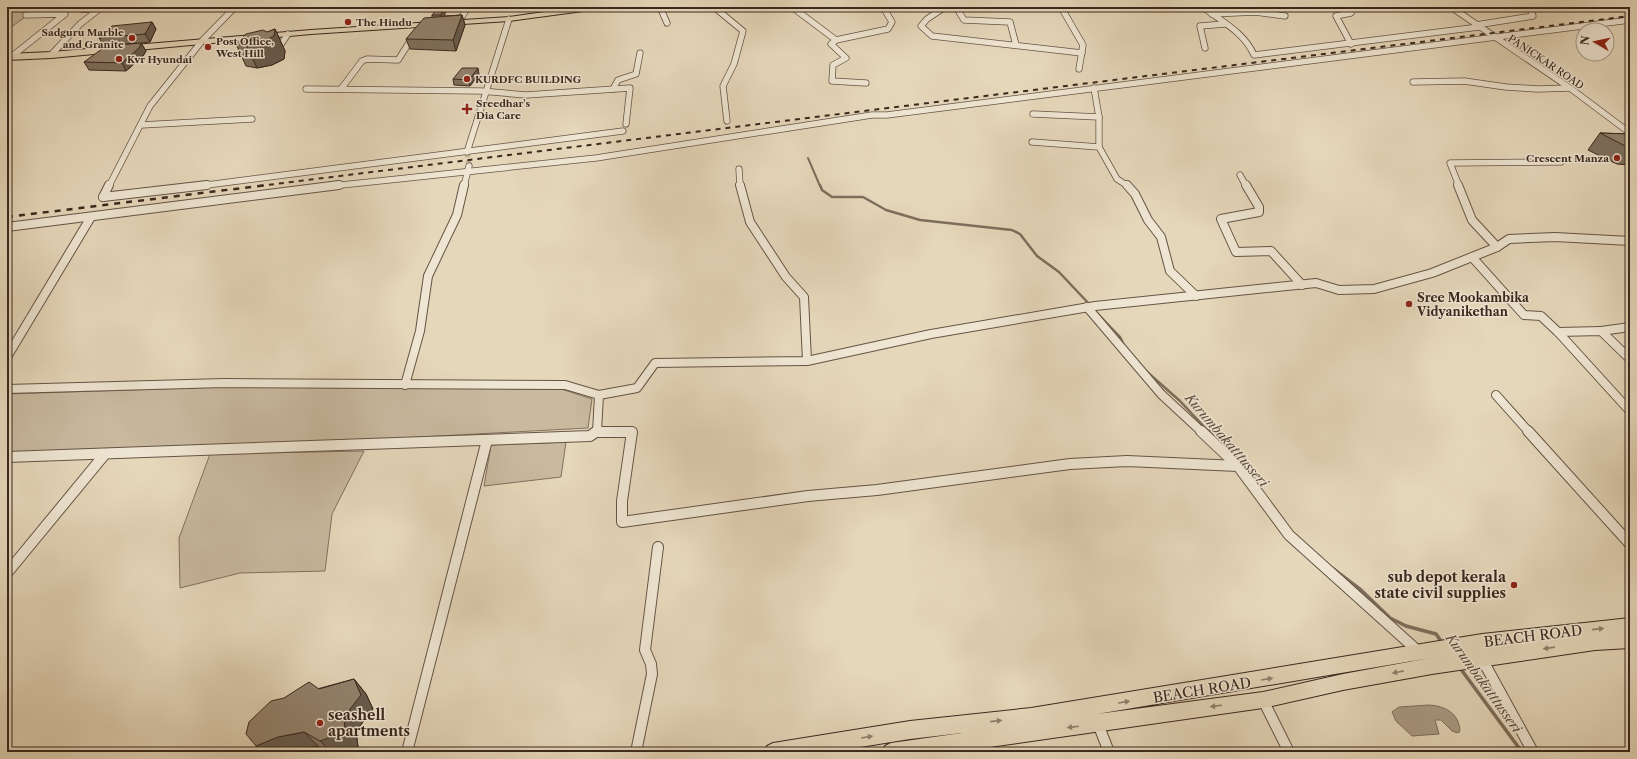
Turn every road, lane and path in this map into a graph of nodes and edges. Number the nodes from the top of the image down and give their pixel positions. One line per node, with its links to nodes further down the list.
1 (235, 7): 31 (street)
2 (468, 7): 23 (street)
3 (598, 7): 21 (main road)
4 (660, 7): 24 (street)
5 (714, 7): 52 (street)
6 (792, 7): 30 (street)
7 (883, 7): 30 (street)
8 (945, 7): 33 (street)
9 (956, 7): 33 (street)
10 (1061, 7): 37 (street)
11 (1203, 7): 18 (street)
12 (1241, 7): 17 (street)
13 (1344, 7): 32 (street)
14 (1450, 7): 27 (street, PANICKAR ROAD)
15 (1529, 7): 27 (street)
16 (81, 9): 38 (street)
17 (1245, 12): 18 (street); 20 (street)
18 (1212, 14): 25 (street)
19 (26, 15): 39 (street)
20 (1285, 16)
21 (509, 20): 23 (main road); 48 (street)
22 (1630, 20): 29 (street)
23 (458, 23): 26 (main road)
24 (667, 23)
25 (1225, 24): 32 (street); 34 (street)
26 (420, 26): 28 (main road); 46 (street)
27 (1478, 26): 29 (street, PANICKAR ROAD); 32 (street)
28 (288, 34): 31 (main road); 35 (street)
29 (1495, 38): 43 (street); 44 (street, PANICKAR ROAD)
30 (836, 40): 42 (street)
31 (202, 41): 38 (main road); 54 (street)
32 (1351, 44)
33 (1016, 45): 37 (street)
34 (1204, 48)
35 (277, 50)
36 (640, 53): 47 (street)
37 (1082, 53): 40 (street)
38 (51, 55): 39 (main road)
39 (9, 57)
40 (1079, 69)
41 (1413, 82): 44 (street)
42 (866, 83)
43 (1094, 88): 50 (street); 61 (street)
44 (1570, 88): 56 (street, PANICKAR ROAD)
45 (306, 89): 46 (street)
46 (341, 89): 48 (street)
47 (614, 89): 48 (street); 53 (street)
48 (486, 92): 59 (street)
49 (1033, 114): 50 (street)
50 (1099, 117): 58 (street)
51 (252, 119): 54 (street)
52 (727, 120)
53 (626, 124)
54 (141, 125): 59 (street)
55 (622, 131): 59 (street)
56 (1630, 133)
57 (1032, 142): 58 (street)
58 (1099, 147): 70 (street)
59 (468, 152)
60 (1561, 162): 67 (street)
61 (467, 169): 64 (street); 78 (street)
62 (739, 169): 77 (street)
63 (1240, 175): 69 (street)
64 (91, 217): 65 (street); 75 (street)
65 (7, 227)
66 (1630, 241): 67 (street)
67 (1497, 247): 68 (street)
68 (1472, 257): 69 (street); 74 (street)
69 (1302, 285): 70 (street)
70 (1196, 296): 71 (street)
71 (1087, 307): 77 (street); 87 (street)
72 (1630, 326): 73 (street)
73 (1601, 330): 74 (street); 76 (street)
74 (1558, 332): 82 (street)
75 (7, 357)
76 (1630, 358)
77 (806, 361): 80 (street)
78 (405, 385): 79 (street); 80 (street)
79 (7, 389)
80 (599, 395): 83 (street)
81 (1496, 395): 88 (street)
82 (1628, 409)
83 (597, 432): 84 (street); 87 (street)
84 (487, 440): 85 (street); 97 (street)
85 (105, 454): 86 (street); 90 (street)
86 (7, 457)
87 (1238, 466): 93 (street)
88 (1630, 544)
89 (658, 547): 98 (street)
90 (7, 573)
91 (1630, 624): 93 (main road, BEACH ROAD, one-way to 91)
92 (1630, 640): 94 (main road, one-way to 94)
93 (1428, 657): 94 (main road); 95 (main road, one-way to 95); 99 (main road, BEACH ROAD, one-way to 93)
94 (1477, 659): 103 (street)
95 (1263, 700): 96 (main road, one-way to 96); 102 (street)
96 (1098, 724): 100 (main road, one-way to 100); 101 (street)
97 (407, 752)
98 (636, 752)
99 (773, 752)
100 (894, 752)
101 (1110, 752)
102 (1289, 752)
103 (1533, 752)

